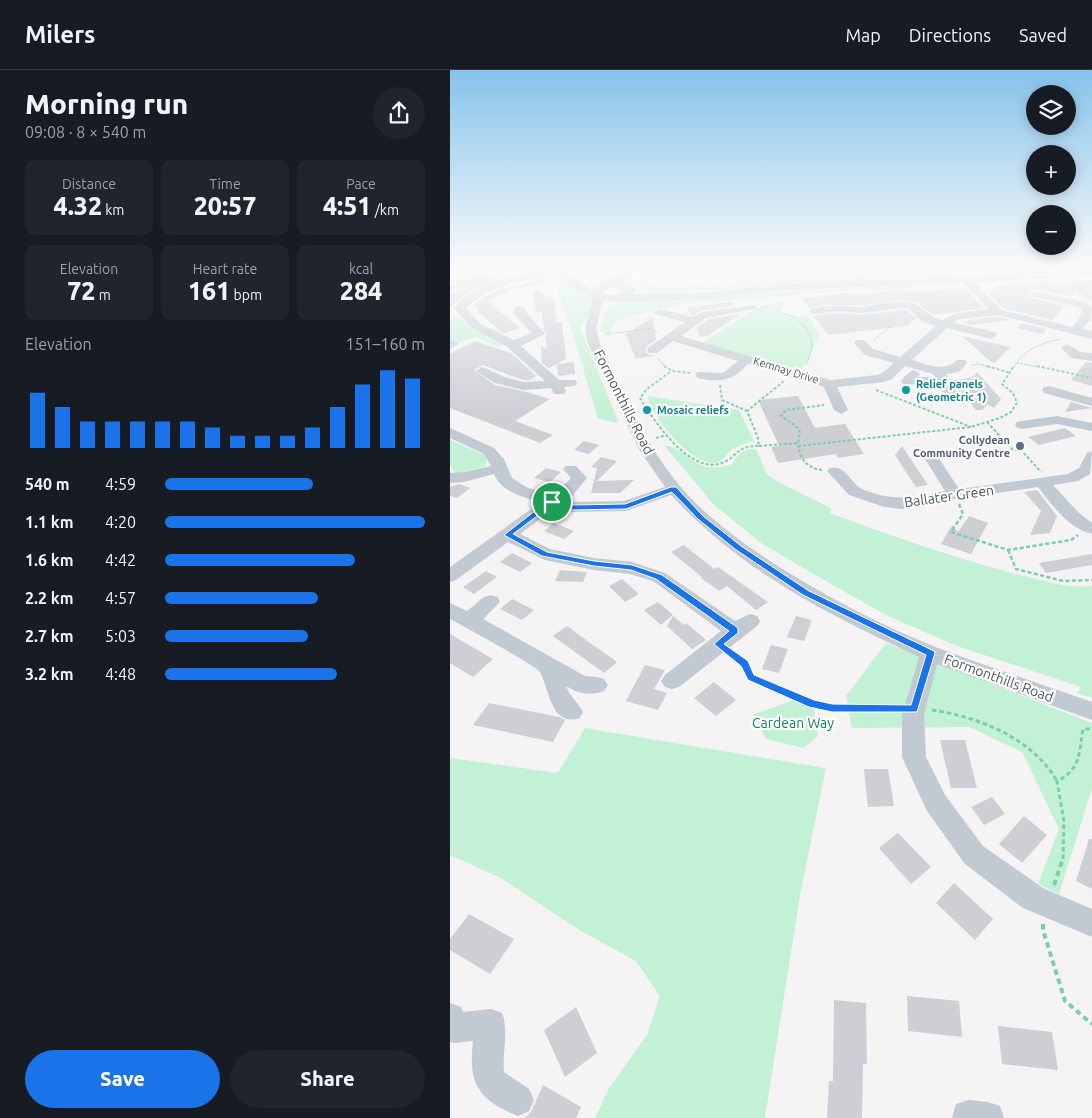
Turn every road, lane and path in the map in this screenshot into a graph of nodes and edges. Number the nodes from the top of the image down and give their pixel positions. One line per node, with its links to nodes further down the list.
1 (467, 316): 19 (street)
2 (522, 316): 19 (street)
3 (592, 316): 17 (street, Formonthills Road)
4 (675, 316): 12 (street)
5 (702, 316): 12 (street)
6 (794, 316): 30 (path)
7 (887, 316): 20 (path)
8 (923, 316): 13 (street)
9 (957, 316): 13 (street, Kemnay Drive)
10 (1015, 316): 14 (street)
11 (1086, 316): 14 (street)
12 (695, 321): 18 (street)
13 (944, 324): 16 (street); 25 (street, Kemnay Drive)
14 (1076, 330): 15 (street)
15 (1092, 334)
16 (991, 335)
17 (591, 336): 18 (path); 58 (street, Formonthills Road)
18 (672, 337): 22 (street); 24 (street, Kemnay Drive)
19 (512, 345): 28 (street)
20 (862, 346): 25 (street)
21 (1067, 348): 23 (street)
22 (653, 350): 29 (path)
23 (1092, 357)
24 (747, 358): 30 (street, Kemnay Drive); 36 (street)
25 (904, 361): 34 (street); 37 (street, Kemnay Drive)
26 (1017, 363): 35 (path)
27 (959, 365): 31 (path); 34 (street)
28 (482, 371)
29 (670, 372): 33 (path); 50 (path)
30 (794, 373): 38 (street, Kemnay Drive); 43 (path)
31 (1010, 373)
32 (914, 374): 34 (street)
33 (702, 375): 36 (street)
34 (941, 376): 40 (street)
35 (1092, 378)
36 (718, 379): 43 (path)
37 (870, 380): 38 (street, Kemnay Drive); 46 (path)
38 (829, 384): 42 (street)
39 (1049, 390): 41 (street)
40 (952, 396)
41 (1092, 402)
42 (839, 407): 49 (path)
43 (747, 411): 50 (path)
44 (987, 422): 57 (path)
45 (1022, 425): 47 (street)
46 (971, 427)
47 (1092, 428)
48 (450, 432): 53 (street)
49 (797, 443): 50 (path); 54 (path)
50 (759, 446)
51 (929, 454): 59 (street)
52 (1091, 458): 57 (street, Ballater Green)
53 (501, 468): 56 (street); 60 (street)
54 (835, 471): 59 (street, Ballater Green)
55 (581, 474): 60 (street)
56 (450, 478)
57 (1047, 483): 59 (street, Ballater Green); 61 (street)
58 (674, 489): 60 (street); 70 (street, Formonthills Road)
59 (955, 494): 63 (path)
60 (554, 502): 62 (street)
61 (1090, 528): 63 (path)
62 (508, 535): 64 (street); 69 (street)
63 (1008, 550): 65 (path)
64 (450, 576)
65 (1092, 580)
66 (491, 602): 68 (street)
67 (450, 610): 68 (street)
68 (469, 620): 71 (street)
69 (718, 644): 72 (street); 74 (path)
70 (930, 653): 74 (street); 76 (street, Formonthills Road)
71 (547, 664): 73 (street); 75 (street)
72 (672, 681)
73 (597, 685)
74 (914, 709): 78 (path); 79 (street)
75 (572, 712)
76 (1092, 712)
77 (1092, 729): 78 (path)
78 (1057, 781): 79 (path)
79 (1046, 903): 80 (street); 81 (path)
80 (1092, 923)
81 (1092, 1024)
82 (451, 1027): 83 (street)
83 (518, 1100)

